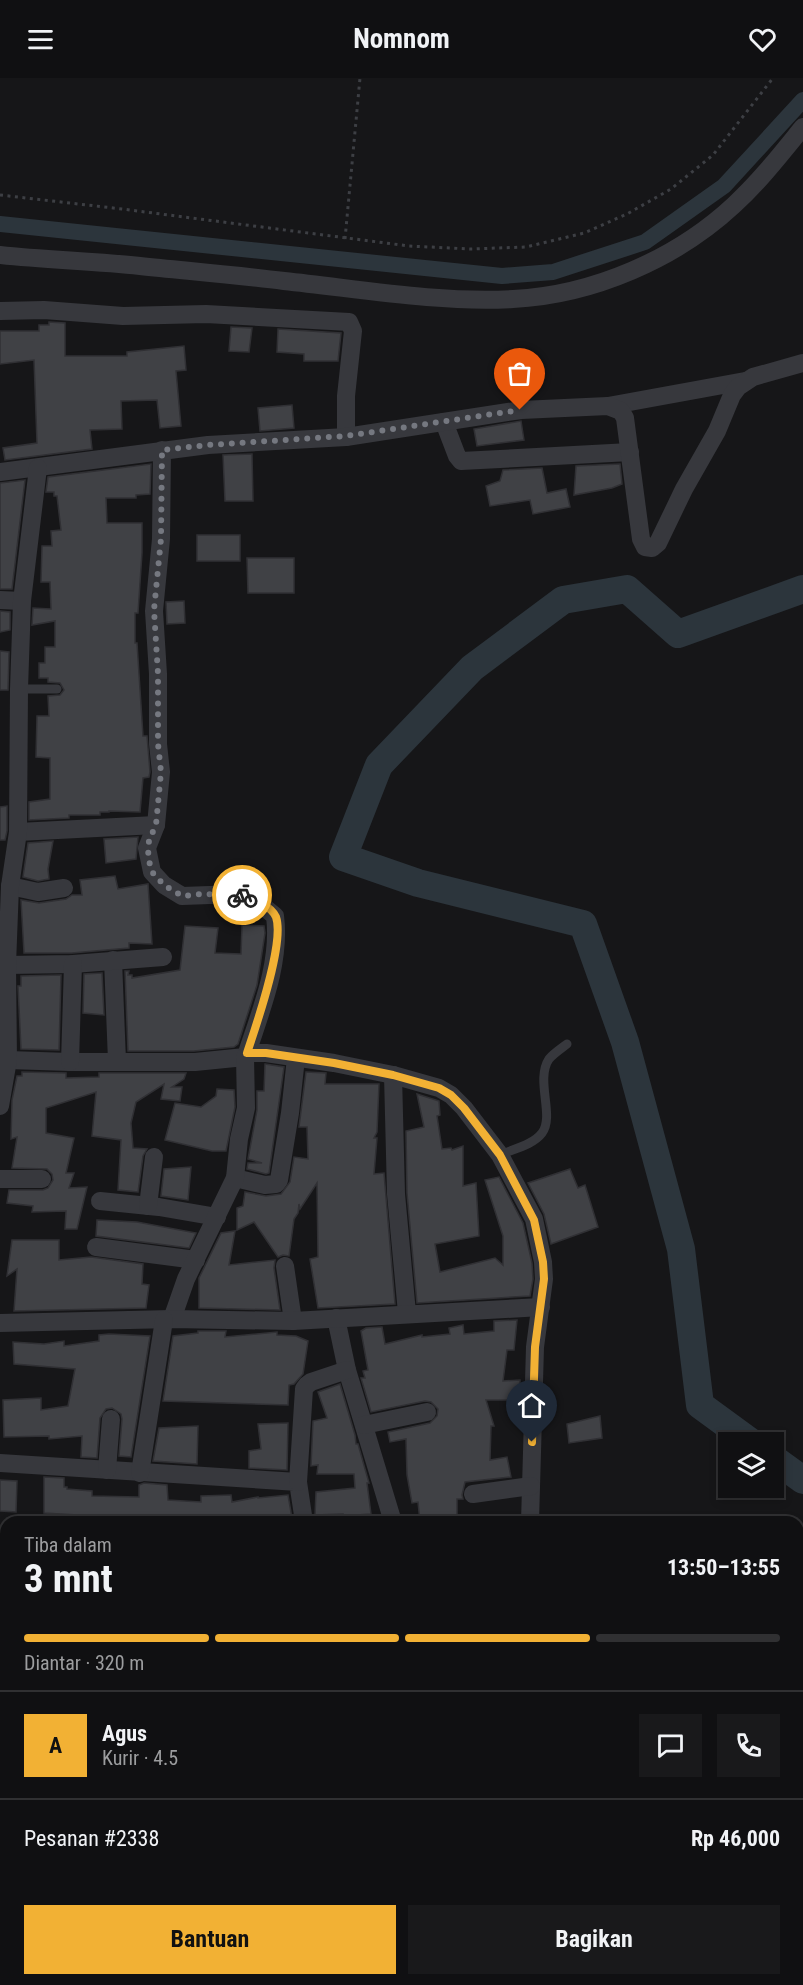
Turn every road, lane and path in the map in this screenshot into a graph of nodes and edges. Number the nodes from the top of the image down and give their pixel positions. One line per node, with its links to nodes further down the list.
1 (360, 78): 5 (path)
2 (773, 78): 5 (path)
3 (803, 127): 6 (street)
4 (0, 195): 5 (path)
5 (345, 238)
6 (0, 255)
7 (0, 311): 12 (street)
8 (803, 363): 9 (street)
9 (745, 381): 10 (street); 14 (street)
10 (608, 406): 11 (street); 14 (street)
11 (444, 422): 12 (street); 14 (street)
12 (346, 436): 13 (street)
13 (162, 450): 15 (street); 21 (street)
14 (630, 452)
15 (38, 468): 16 (street); 18 (street)
16 (0, 472)
17 (0, 600): 18 (street)
18 (22, 601): 19 (street)
19 (19, 689): 20 (lane); 22 (street)
20 (57, 689)
21 (156, 825): 22 (street); 31 (street)
22 (18, 832): 23 (street)
23 (10, 886): 24 (street); 25 (street)
24 (64, 888)
25 (5, 909): 29 (street)
26 (163, 957): 27 (street)
27 (113, 960): 28 (street); 34 (street)
28 (73, 964): 29 (street); 35 (street)
29 (6, 965): 33 (street)
30 (567, 1044): 39 (lane)
31 (246, 1055): 32 (street); 34 (street); 41 (street)
32 (296, 1058): 36 (street); 41 (street)
33 (8, 1060): 35 (street); 37 (street)
34 (117, 1061): 35 (street)
35 (70, 1062)
36 (393, 1075): 39 (street); 51 (street)
37 (0, 1101): 38 (street)
38 (0, 1106)
39 (500, 1155): 50 (street)
40 (154, 1157): 45 (street)
41 (235, 1178): 46 (street)
42 (0, 1179): 43 (street)
43 (42, 1179)
44 (100, 1201): 45 (street)
45 (148, 1206): 46 (street)
46 (217, 1217): 48 (street)
47 (96, 1247): 48 (street)
48 (196, 1260): 53 (street)
49 (285, 1266): 54 (street)
50 (541, 1307): 51 (street); 64 (street)
51 (407, 1313): 52 (street)
52 (336, 1318): 54 (street); 56 (street)
53 (168, 1319): 54 (street); 55 (street); 62 (street)
54 (293, 1321)
55 (0, 1323)
56 (347, 1370): 59 (street); 63 (street)
57 (427, 1412): 59 (street)
58 (111, 1419): 61 (street)
59 (364, 1425): 67 (street)
60 (0, 1463): 61 (street)
61 (106, 1470): 62 (street)
62 (140, 1473): 63 (street)
63 (298, 1482): 66 (street)
64 (531, 1486): 65 (street); 68 (street)
65 (473, 1494)
66 (303, 1516)
67 (391, 1516)
68 (530, 1516)

